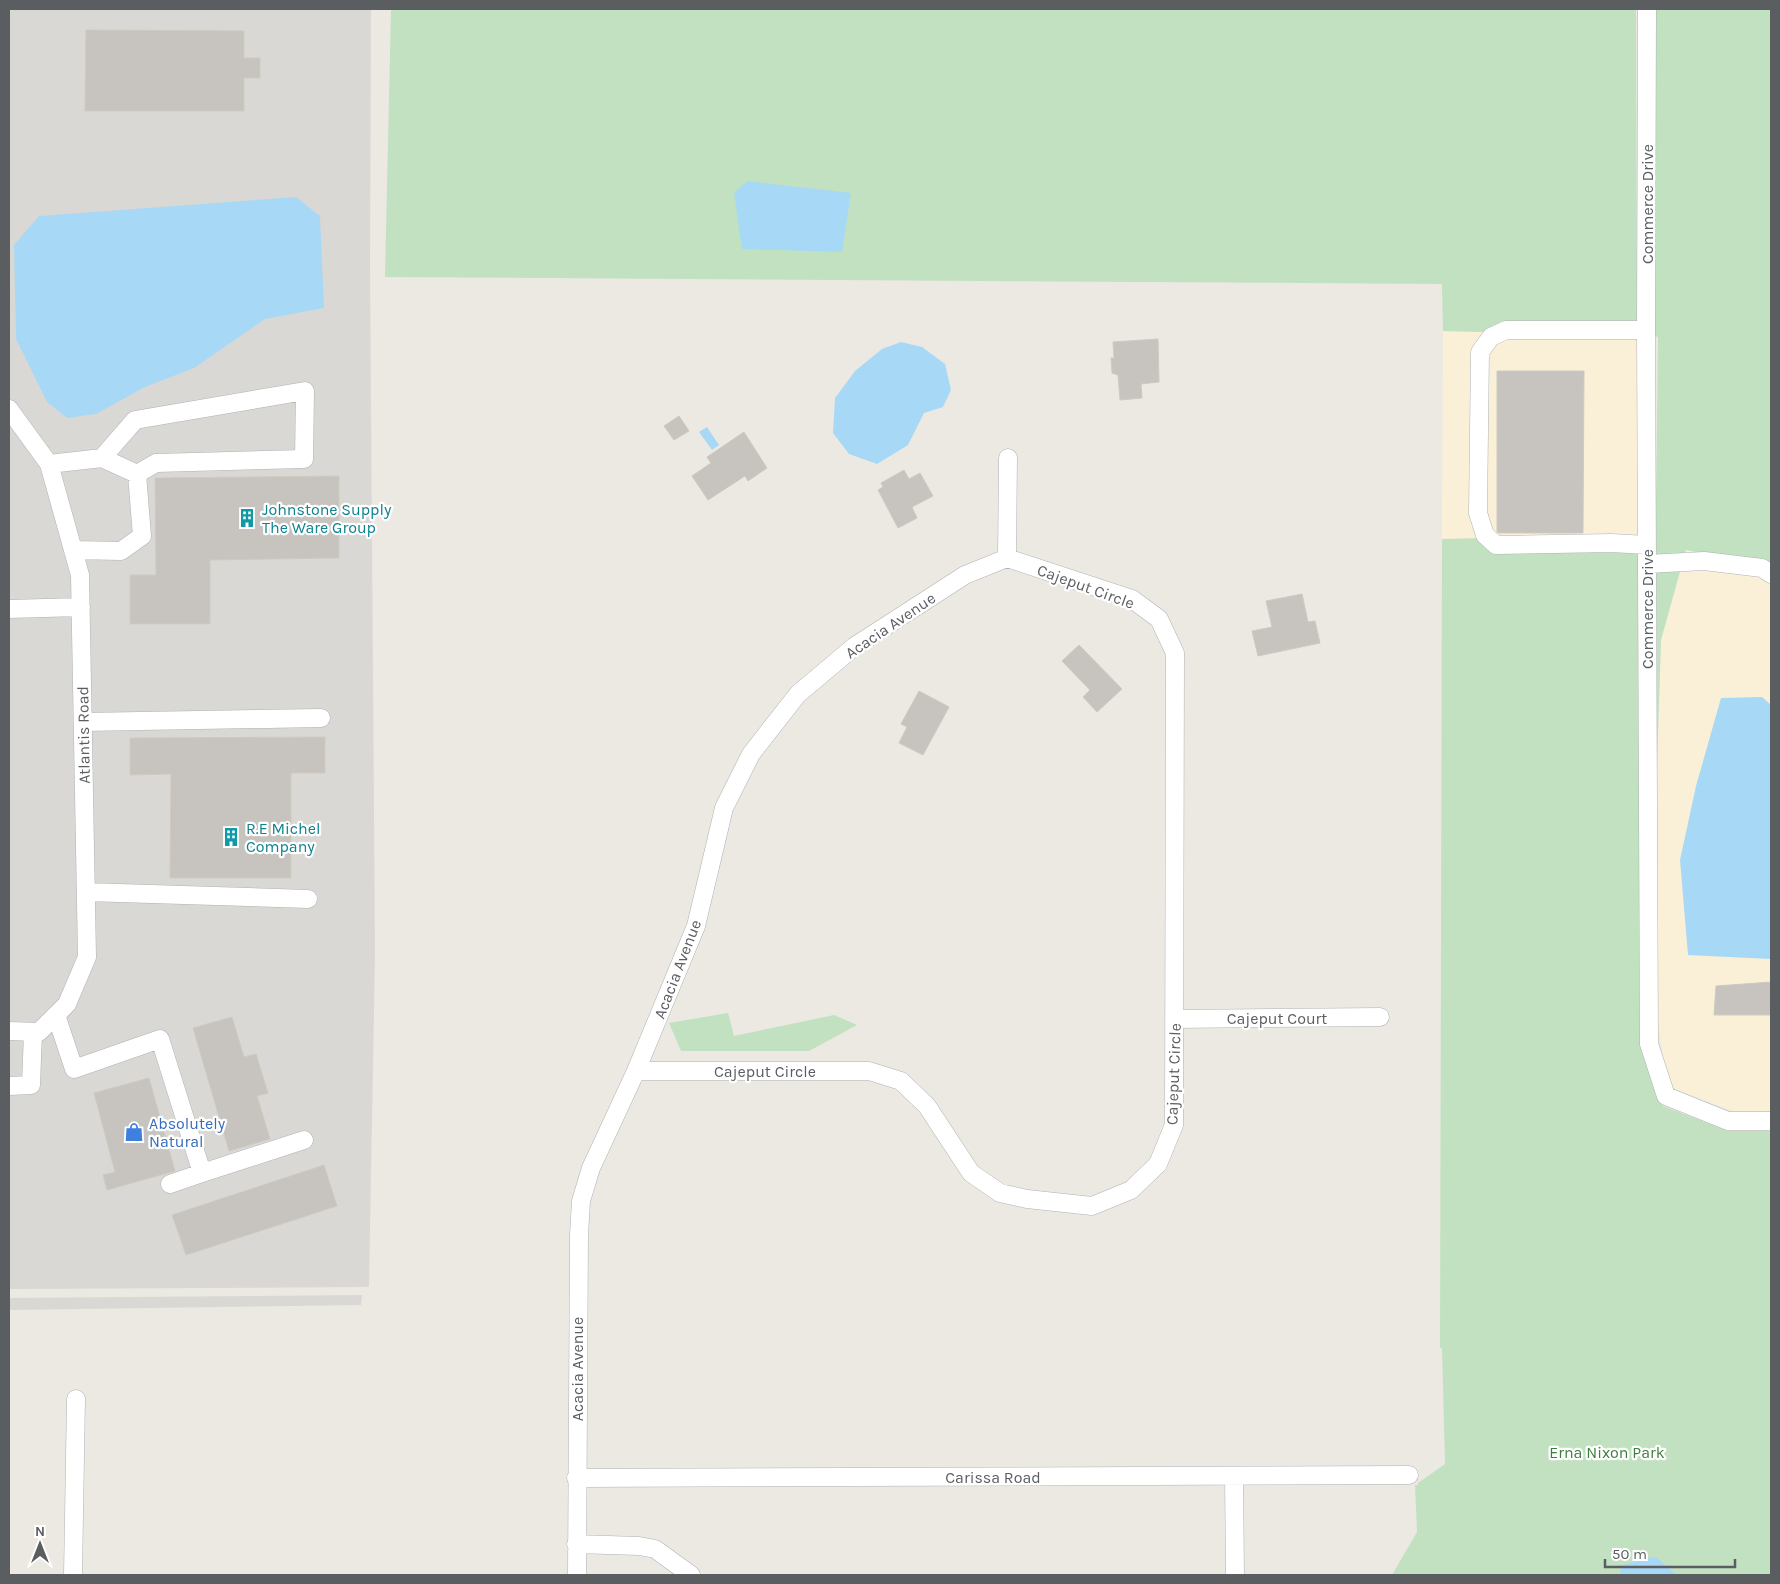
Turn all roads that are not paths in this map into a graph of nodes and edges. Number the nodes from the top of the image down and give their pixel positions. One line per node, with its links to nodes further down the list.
1 (1648, 9): 2 (street, Commerce Drive)
2 (1646, 330): 8 (street, Commerce Drive); 8 (street)
3 (9, 409): 6 (street, Atlantis Road)
4 (102, 458): 6 (street); 7 (street); 7 (street)
5 (1008, 458): 10 (street)
6 (49, 464): 9 (street, Atlantis Road)
7 (137, 474): 9 (street)
8 (1647, 545): 11 (street, Commerce Drive)
9 (73, 550): 13 (street, Atlantis Road)
10 (1007, 558): 21 (street, Cajeput Circle); 24 (street, Acacia Avenue)
11 (1647, 564): 12 (street); 26 (street, Commerce Drive)
12 (1771, 574)
13 (81, 607): 14 (street); 16 (street, Atlantis Road)
14 (9, 609)
15 (321, 718): 16 (street)
16 (83, 722): 17 (street, Atlantis Road)
17 (86, 892): 18 (street); 19 (street, Atlantis Road)
18 (308, 899)
19 (56, 1015): 23 (street, Atlantis Road); 28 (street)
20 (1380, 1018): 21 (street, Cajeput Court)
21 (1174, 1019): 24 (street, Cajeput Circle)
22 (9, 1032): 23 (street)
23 (34, 1032): 25 (street)
24 (636, 1071): 33 (street, Acacia Avenue)
25 (9, 1086)
26 (1771, 1121)
27 (304, 1140): 28 (street)
28 (202, 1173): 29 (street)
29 (170, 1184)
30 (76, 1399): 35 (street)
31 (1409, 1475): 32 (street, Carissa Road)
32 (1234, 1476): 33 (street, Carissa Road); 38 (street)
33 (576, 1478): 34 (street, Acacia Avenue)
34 (576, 1544): 36 (street, Acacia Avenue); 37 (street)
35 (73, 1575)
36 (577, 1575)
37 (691, 1575)
38 (1235, 1575)

